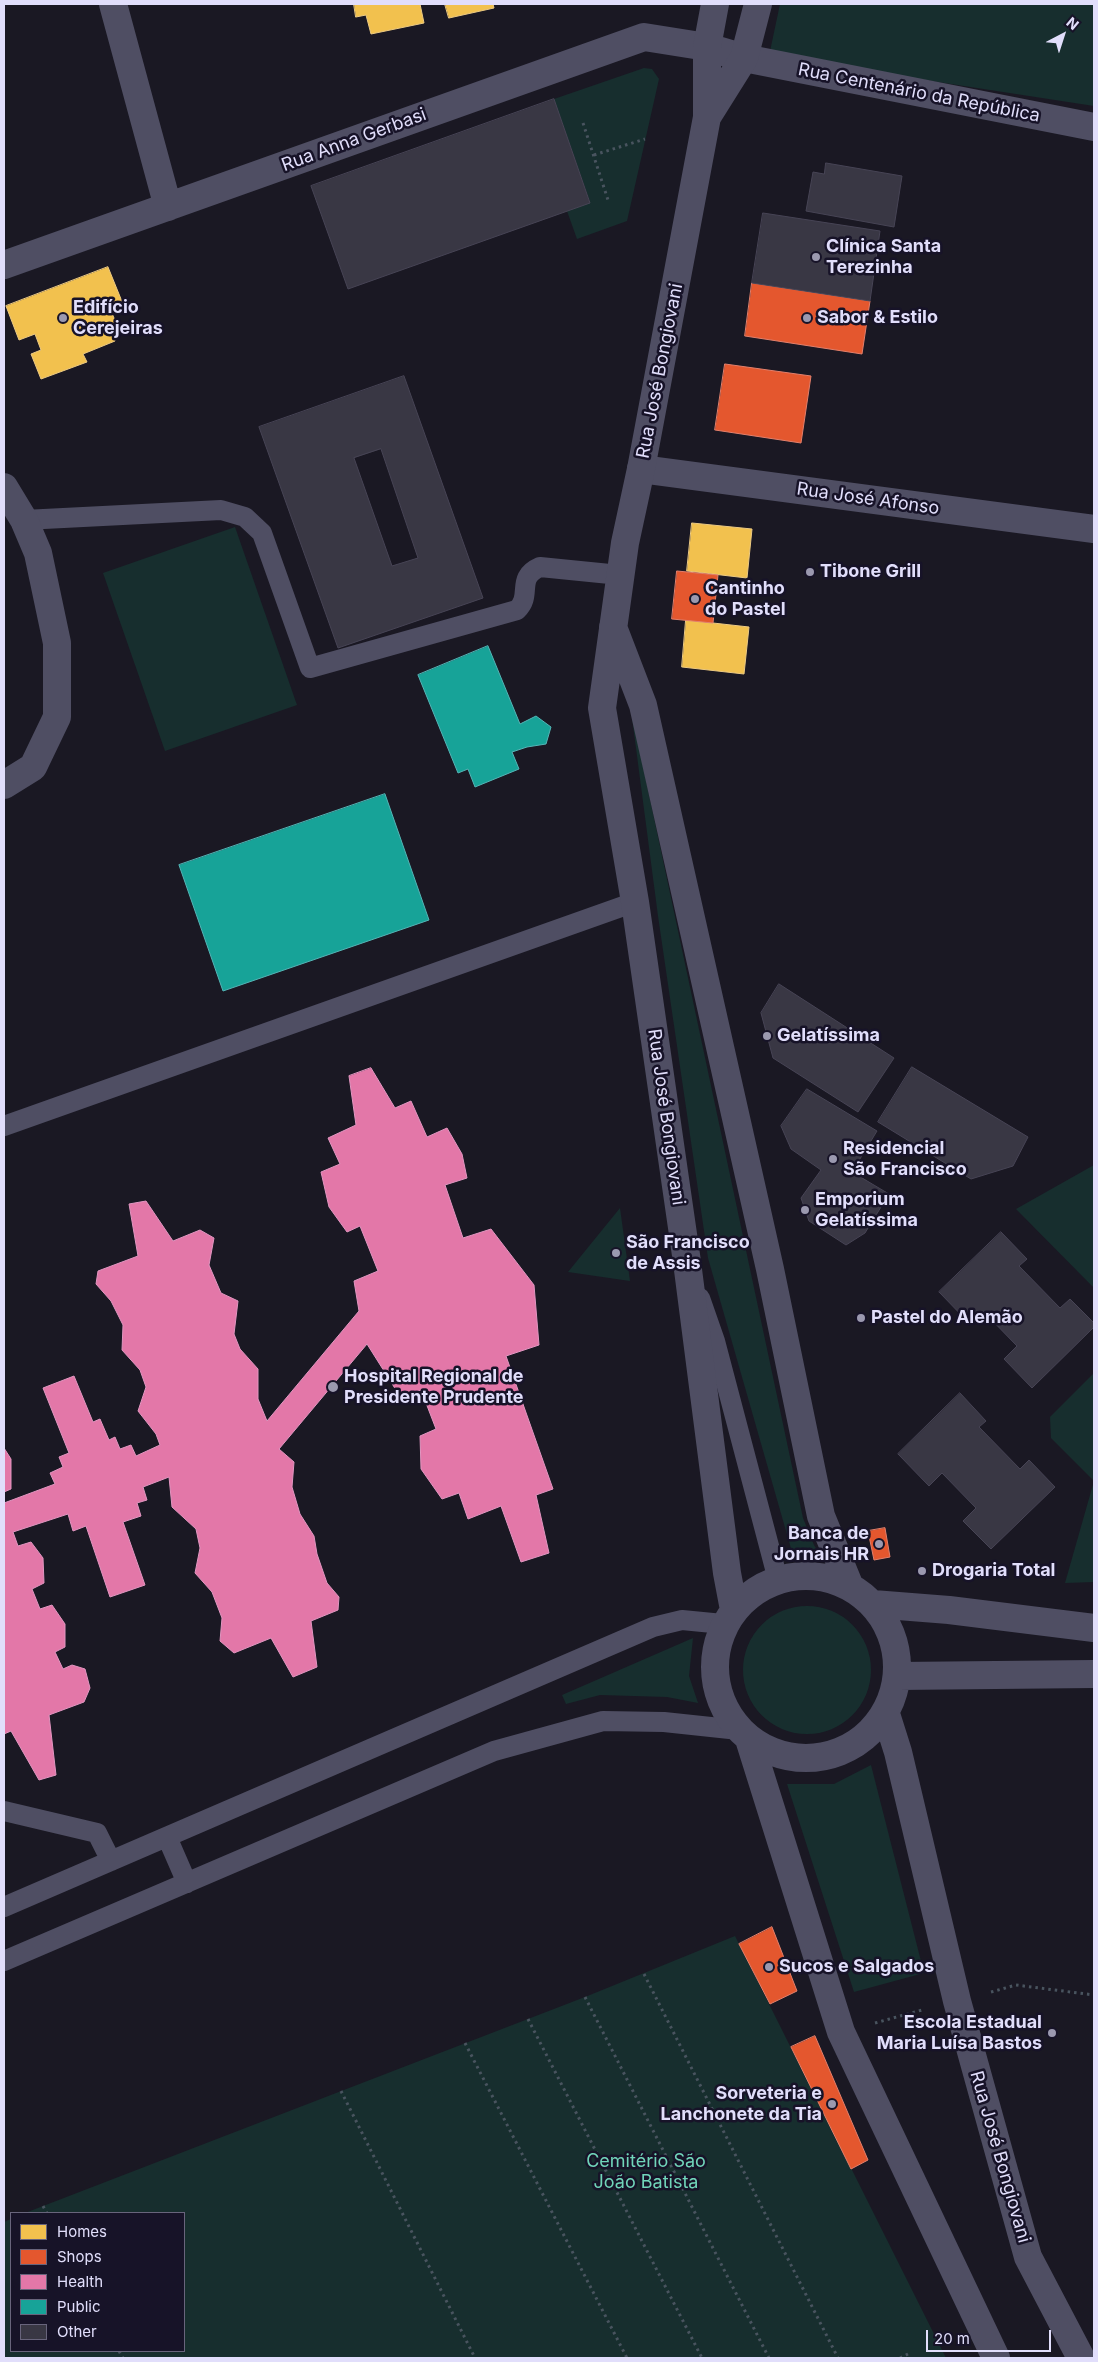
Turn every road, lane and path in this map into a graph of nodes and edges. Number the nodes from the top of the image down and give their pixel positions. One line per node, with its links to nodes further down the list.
1 (113, 4): 12 (street)
2 (715, 4): 4 (street, Rua José Bongiovani)
3 (758, 4): 5 (street, Rua José Bongiovani)
4 (707, 47): 5 (street, Rua Anna Gerbasi); 6 (street, Rua José Bongiovani); 12 (street, Rua Anna Gerbasi)
5 (744, 58): 6 (street, Rua José Bongiovani); 8 (street, Rua Centenário da República)
6 (707, 117): 14 (street, Rua José Bongiovani)
7 (583, 123): 10 (path)
8 (1094, 127)
9 (645, 139): 10 (path)
10 (594, 155): 11 (path)
11 (608, 200)
12 (168, 207): 13 (street, Rua Anna Gerbasi)
13 (4, 265)
14 (641, 469): 17 (street, Rua José Afonso); 18 (street, Rua José Bongiovani)
15 (4, 487): 16 (street)
16 (24, 520): 18 (lane); 20 (street)
17 (1094, 529)
18 (620, 575): 19 (street, Rua José Bongiovani)
19 (612, 624): 21 (street, Rua José Bongiovani); 25 (street)
20 (4, 785)
21 (635, 902): 22 (lane); 23 (street, Rua José Bongiovani)
22 (4, 1126)
23 (687, 1262): 24 (lane); 27 (street, Rua José Bongiovani)
24 (778, 1580): 25 (street); 27 (street)
25 (850, 1587): 26 (street)
26 (873, 1604): 28 (street); 30 (street)
27 (729, 1617): 32 (street); 34 (lane)
28 (1094, 1628)
29 (1094, 1674): 30 (street)
30 (898, 1676): 31 (street)
31 (886, 1714): 32 (street); 54 (street, Rua José Bongiovani)
32 (744, 1734): 36 (lane); 53 (street)
33 (4, 1811): 35 (lane)
34 (167, 1837): 35 (lane); 36 (lane)
35 (111, 1861): 37 (lane)
36 (187, 1883): 38 (lane)
37 (4, 1907)
38 (4, 1961)
39 (644, 1974): 51 (path)
40 (584, 1997): 50 (path)
41 (528, 2019): 49 (path)
42 (465, 2043): 48 (path)
43 (341, 2091): 47 (path)
44 (43, 2206): 45 (path)
45 (46, 2212)
46 (908, 2354): 52 (path)
47 (475, 2358)
48 (626, 2358)
49 (702, 2358)
50 (769, 2358)
51 (838, 2358)
52 (900, 2358)
53 (996, 2358)
54 (1081, 2358)

